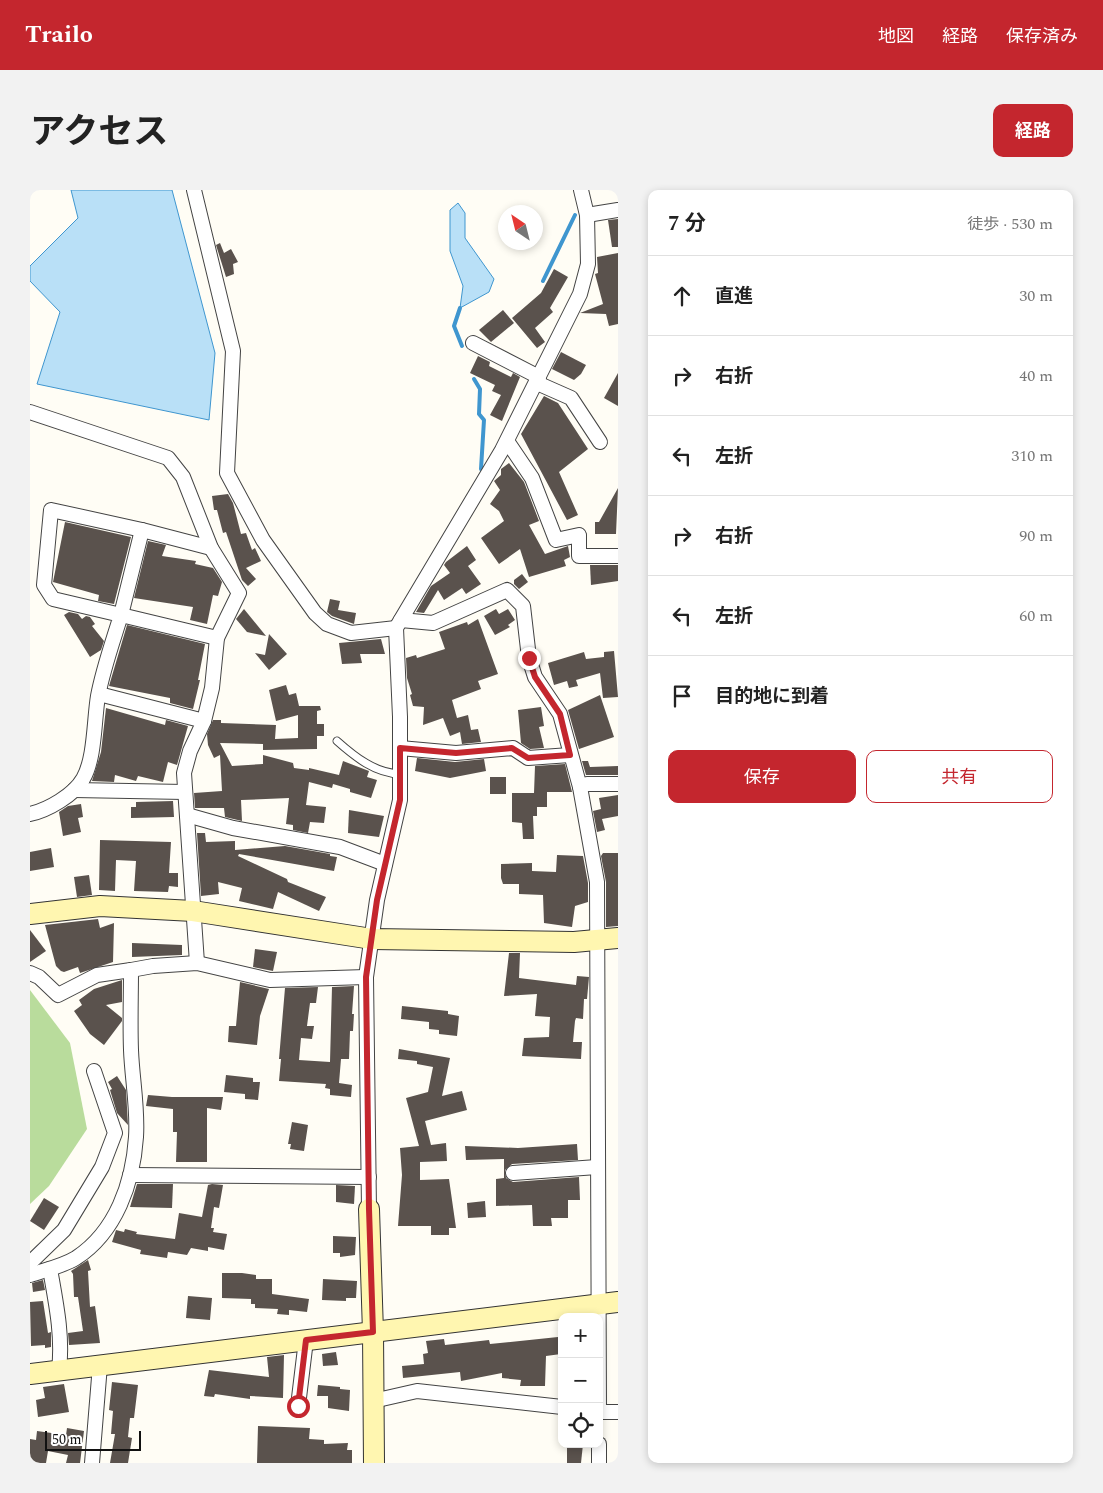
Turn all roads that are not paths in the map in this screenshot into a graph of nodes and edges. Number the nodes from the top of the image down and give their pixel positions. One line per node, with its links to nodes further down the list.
1 (194, 190): 14 (street)
2 (581, 190): 4 (street)
3 (618, 210): 4 (street)
4 (586, 214): 6 (street)
5 (473, 343): 6 (street)
6 (538, 380): 8 (street); 9 (street)
7 (30, 412): 11 (street)
8 (507, 441): 12 (street); 14 (street)
9 (600, 442)
10 (142, 530): 11 (street); 13 (street); 13 (street)
11 (211, 548): 15 (street)
12 (618, 556)
13 (121, 615): 15 (street); 16 (street)
14 (398, 624): 19 (street); 20 (street)
15 (217, 638): 17 (street)
16 (99, 694): 17 (street); 24 (street)
17 (204, 721): 25 (street)
18 (336, 741): 21 (lane)
19 (400, 748): 20 (street); 21 (street)
20 (570, 755): 23 (street)
21 (400, 774): 28 (street)
22 (618, 784): 23 (street)
23 (580, 787): 33 (street)
24 (74, 790): 25 (street); 26 (street)
25 (185, 792): 27 (street)
26 (30, 814)
27 (187, 815): 28 (street); 29 (street)
28 (385, 864): 31 (street)
29 (194, 910): 30 (street); 31 (street); 34 (street)
30 (30, 914)
31 (372, 938): 33 (street); 37 (street)
32 (618, 938): 33 (street)
33 (598, 940): 39 (street)
34 (197, 963): 35 (street); 37 (street)
35 (131, 970): 36 (street); 41 (street)
36 (30, 973)
37 (366, 977): 42 (street)
38 (94, 1071): 44 (street)
39 (597, 1167): 40 (street); 47 (street)
40 (513, 1173)
41 (130, 1175): 42 (street); 45 (street)
42 (368, 1177): 43 (street)
43 (369, 1209): 48 (street)
44 (30, 1263)
45 (50, 1269): 46 (street); 51 (street)
46 (30, 1274)
47 (609, 1303): 48 (street); 54 (street)
48 (373, 1332): 49 (street); 53 (street)
49 (306, 1340): 50 (street); 55 (street)
50 (100, 1365): 51 (street); 60 (street)
51 (59, 1370): 52 (street)
52 (30, 1374)
53 (373, 1401): 56 (street); 61 (street)
54 (600, 1403)
55 (298, 1406)
56 (558, 1407)
57 (603, 1410): 58 (street)
58 (618, 1412)
59 (599, 1448): 62 (street)
60 (92, 1463)
61 (374, 1463)
62 (599, 1463)

